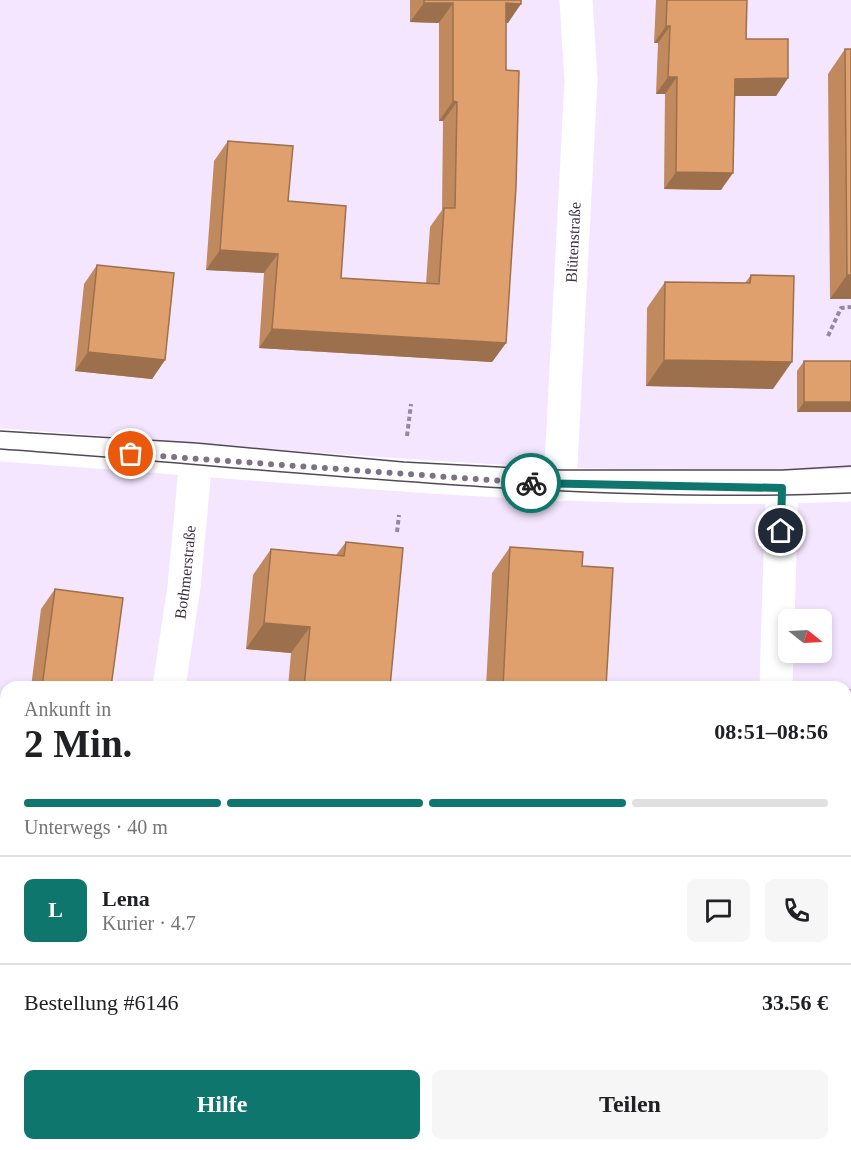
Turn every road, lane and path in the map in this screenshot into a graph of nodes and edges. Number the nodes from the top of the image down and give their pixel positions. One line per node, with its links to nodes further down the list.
1 (576, 0): 6 (street, Blütenstraße)
2 (851, 308): 3 (path)
3 (828, 336)
4 (0, 445): 5 (street)
5 (196, 458): 6 (street); 9 (street, Bothmerstraße)
6 (560, 485): 8 (street)
7 (851, 485): 8 (street)
8 (782, 488): 10 (street)
9 (170, 681)
10 (776, 681)

